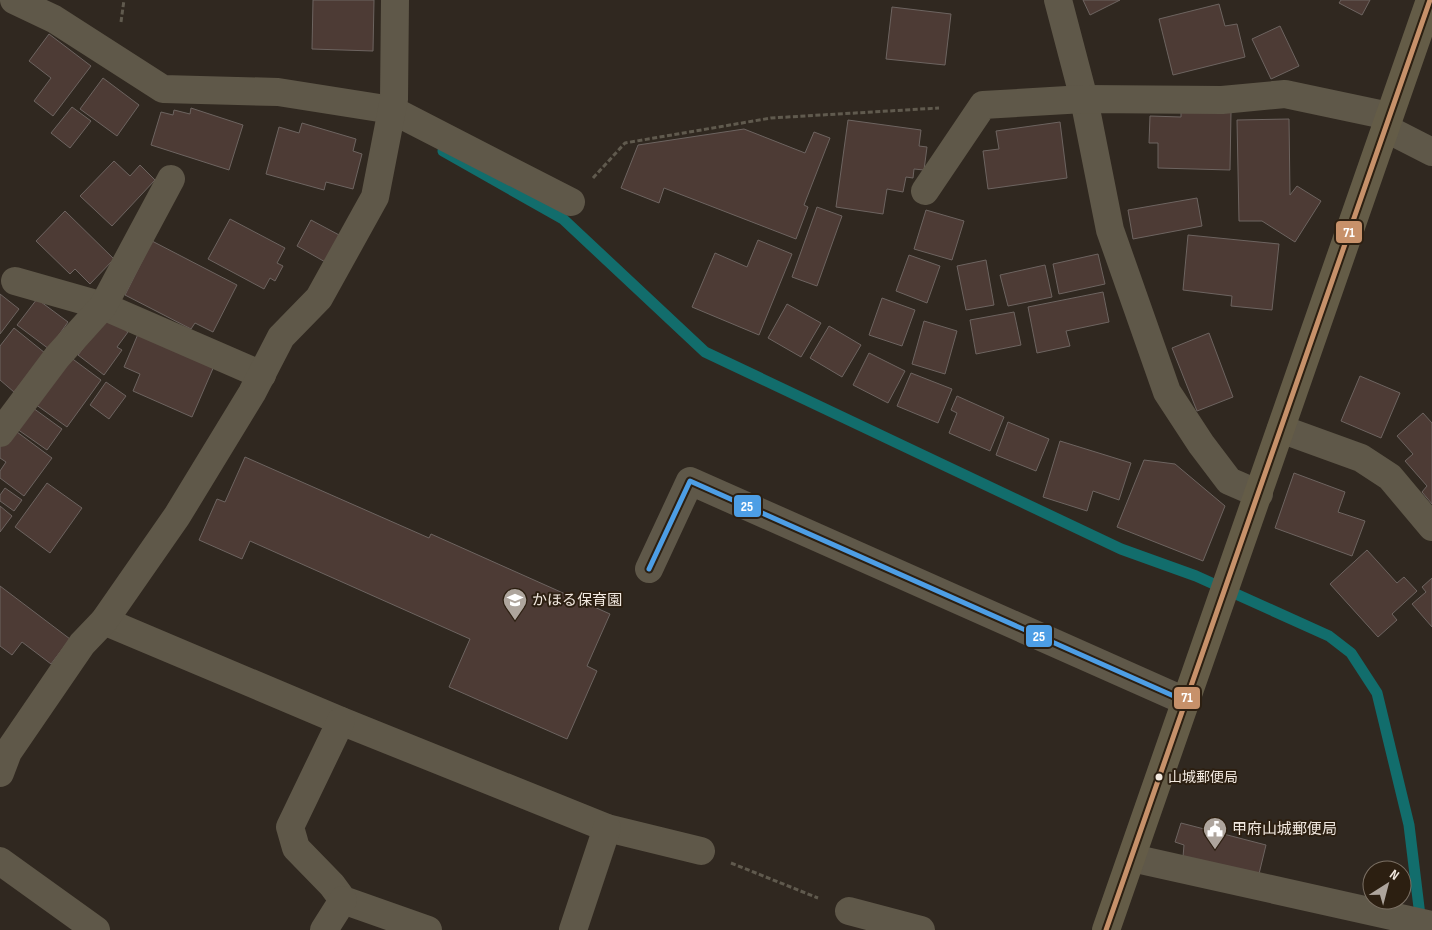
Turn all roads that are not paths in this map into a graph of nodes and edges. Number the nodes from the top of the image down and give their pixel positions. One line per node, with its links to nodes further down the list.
1 (14, 0): 6 (street)
2 (395, 0): 6 (street)
3 (1058, 0): 5 (street)
4 (1430, 0): 7 (main road)
5 (1084, 99): 7 (street); 10 (street); 17 (street)
6 (392, 110): 11 (street); 14 (street)
7 (1387, 122): 8 (street); 15 (main road)
8 (1432, 152)
9 (171, 179): 13 (street)
10 (925, 191)
11 (571, 202)
12 (15, 281): 13 (street)
13 (103, 306): 14 (street); 16 (street)
14 (262, 375): 20 (street)
15 (1281, 429): 17 (main road); 18 (street)
16 (0, 433)
17 (1258, 494): 21 (main road)
18 (1432, 527)
19 (649, 569): 21 (street)
20 (104, 621): 22 (street); 23 (street)
21 (1185, 701): 26 (main road)
22 (341, 721): 24 (street); 28 (street)
23 (4, 762)
24 (607, 828): 25 (street); 34 (street)
25 (701, 852)
26 (1132, 858): 30 (street); 36 (main road)
27 (0, 860): 31 (street)
28 (343, 900): 32 (street); 33 (street)
29 (848, 911): 35 (street)
30 (1432, 925)
31 (96, 930)
32 (324, 930)
33 (428, 930)
34 (573, 930)
35 (921, 930)
36 (1106, 930)

